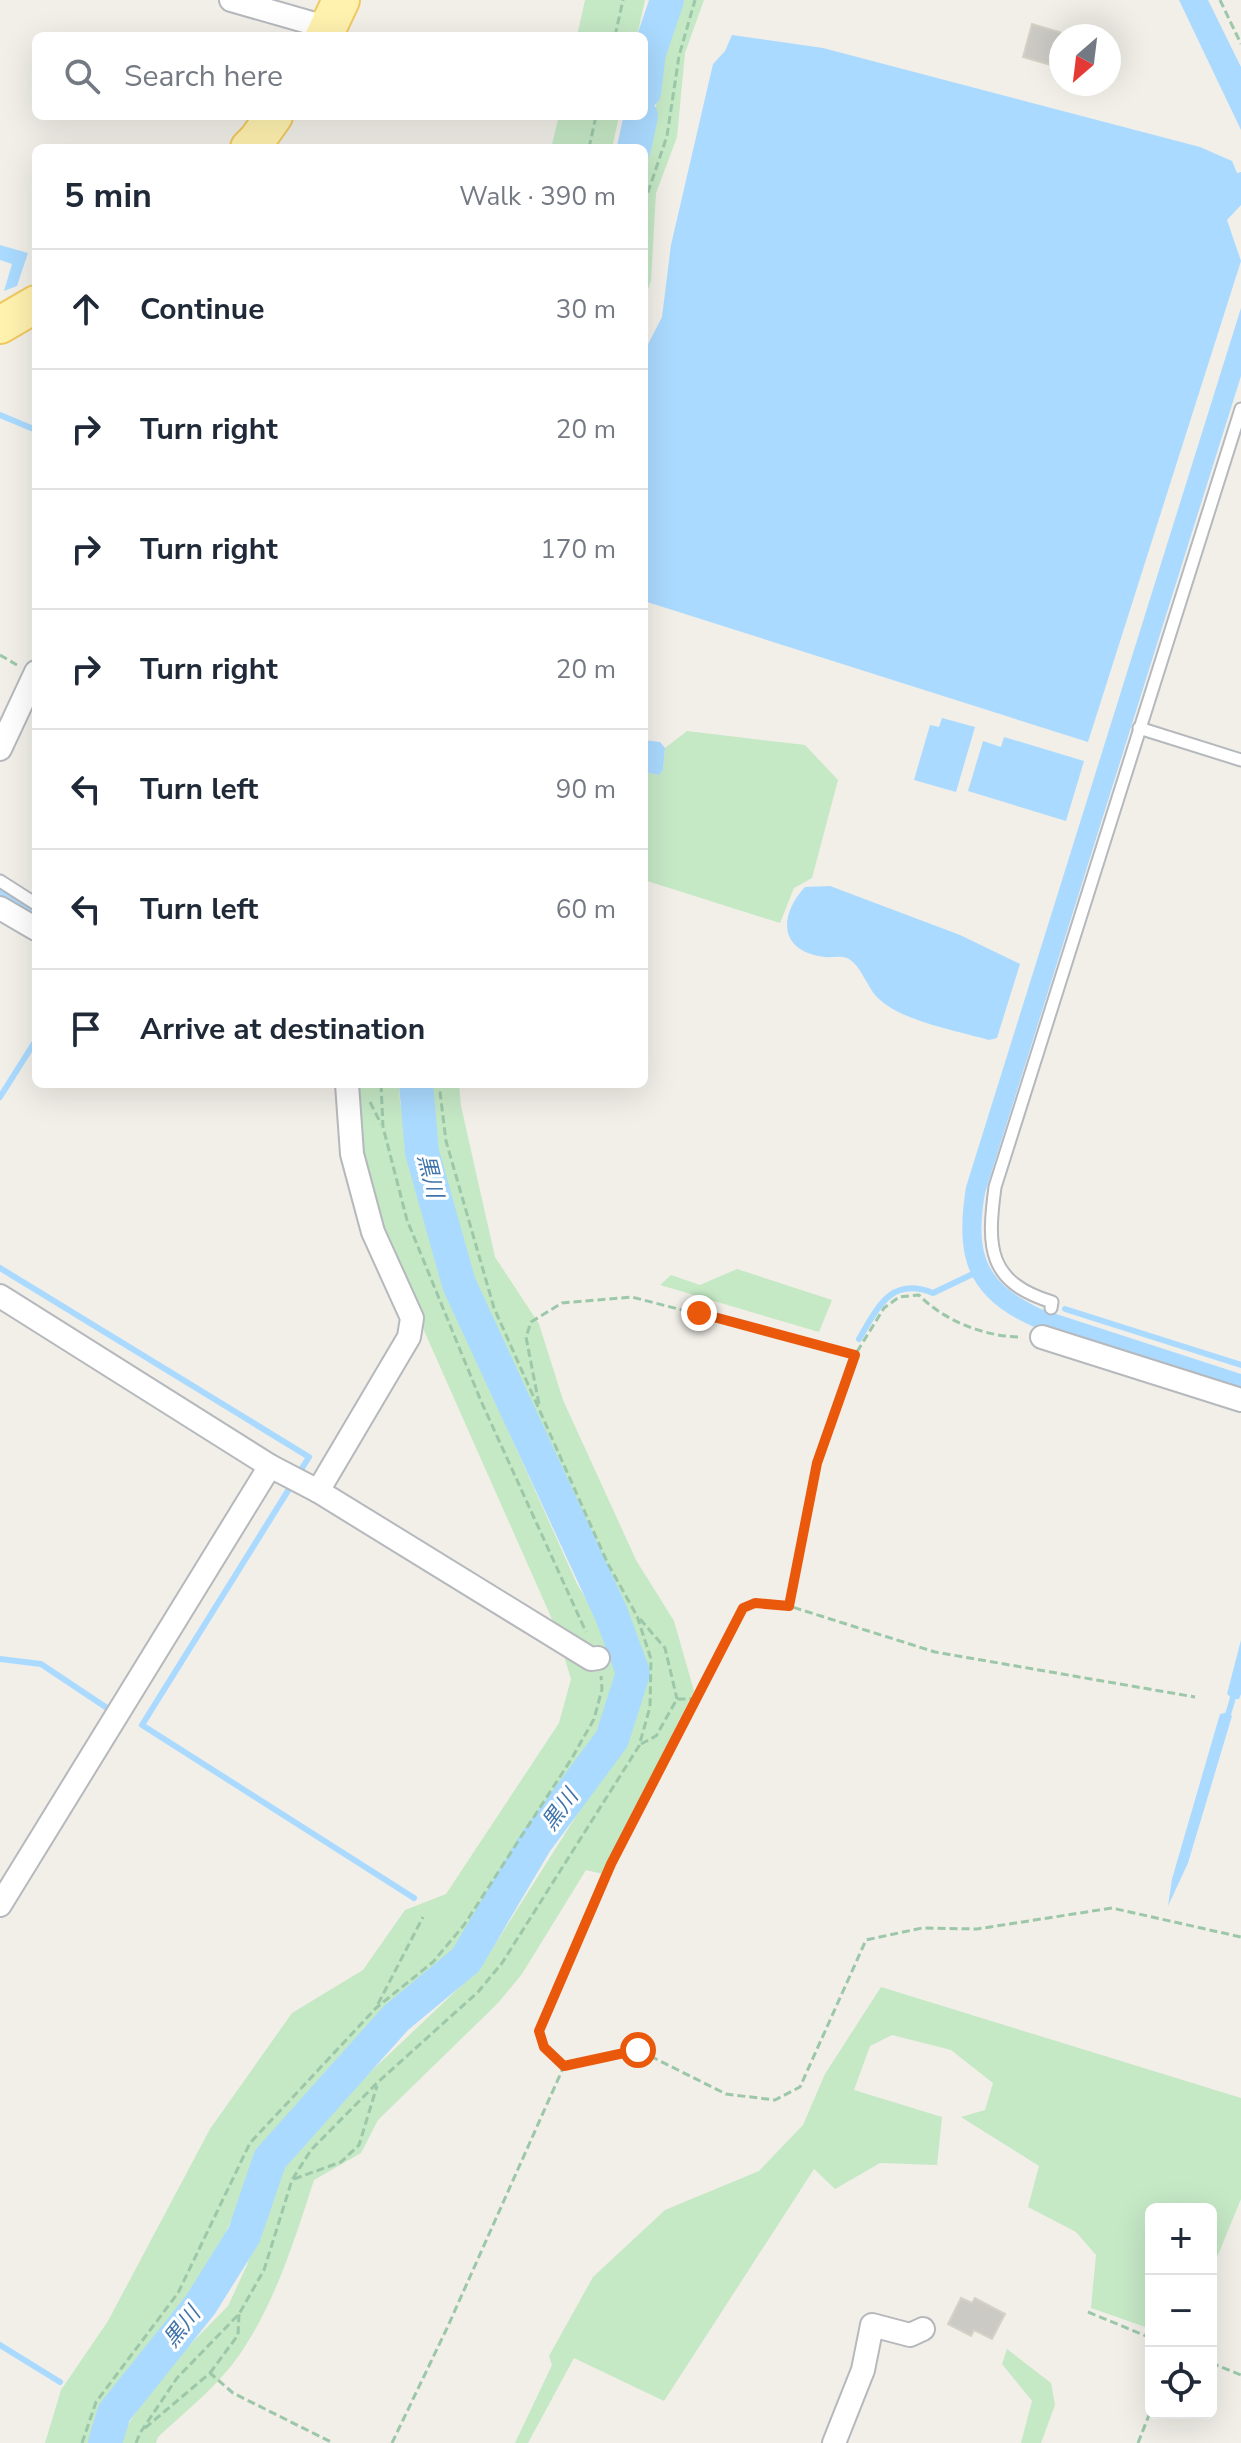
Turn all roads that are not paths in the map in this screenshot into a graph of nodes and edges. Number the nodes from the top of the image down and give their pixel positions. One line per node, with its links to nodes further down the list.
1 (231, 0): 2 (street)
2 (331, 21)
3 (32, 306): 4 (main road)
4 (0, 325)
5 (1241, 409): 7 (lane)
6 (32, 681): 8 (street)
7 (1139, 728): 9 (lane); 16 (lane)
8 (0, 749)
9 (1241, 760)
10 (0, 881): 11 (lane)
11 (32, 901)
12 (0, 908): 13 (street)
13 (32, 927)
14 (357, 1089): 20 (street)
15 (0, 1296): 19 (street)
16 (1051, 1308)
17 (1042, 1337): 18 (street)
18 (1241, 1400)
19 (270, 1466): 20 (street); 22 (street)
20 (303, 1483): 21 (street)
21 (598, 1658)
22 (0, 1905)
23 (923, 2329): 24 (street)
24 (834, 2443)

